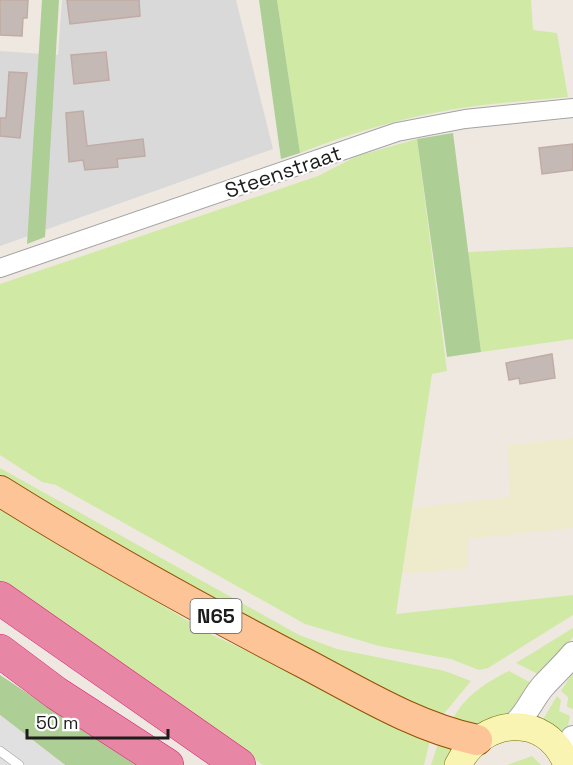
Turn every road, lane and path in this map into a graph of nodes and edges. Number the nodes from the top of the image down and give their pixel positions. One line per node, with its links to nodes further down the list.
1 (573, 108): 2 (street, Steenstraat)
2 (0, 268)
3 (0, 490): 9 (main road, N65)
4 (0, 598): 12 (highway)
5 (0, 651): 11 (highway)
6 (573, 654): 7 (street)
7 (521, 727): 9 (main road); 14 (main road)
8 (0, 751): 10 (lane)
9 (475, 752): 13 (main road)
10 (19, 765)
11 (167, 765)
12 (239, 765)
13 (458, 765)
14 (567, 765)

